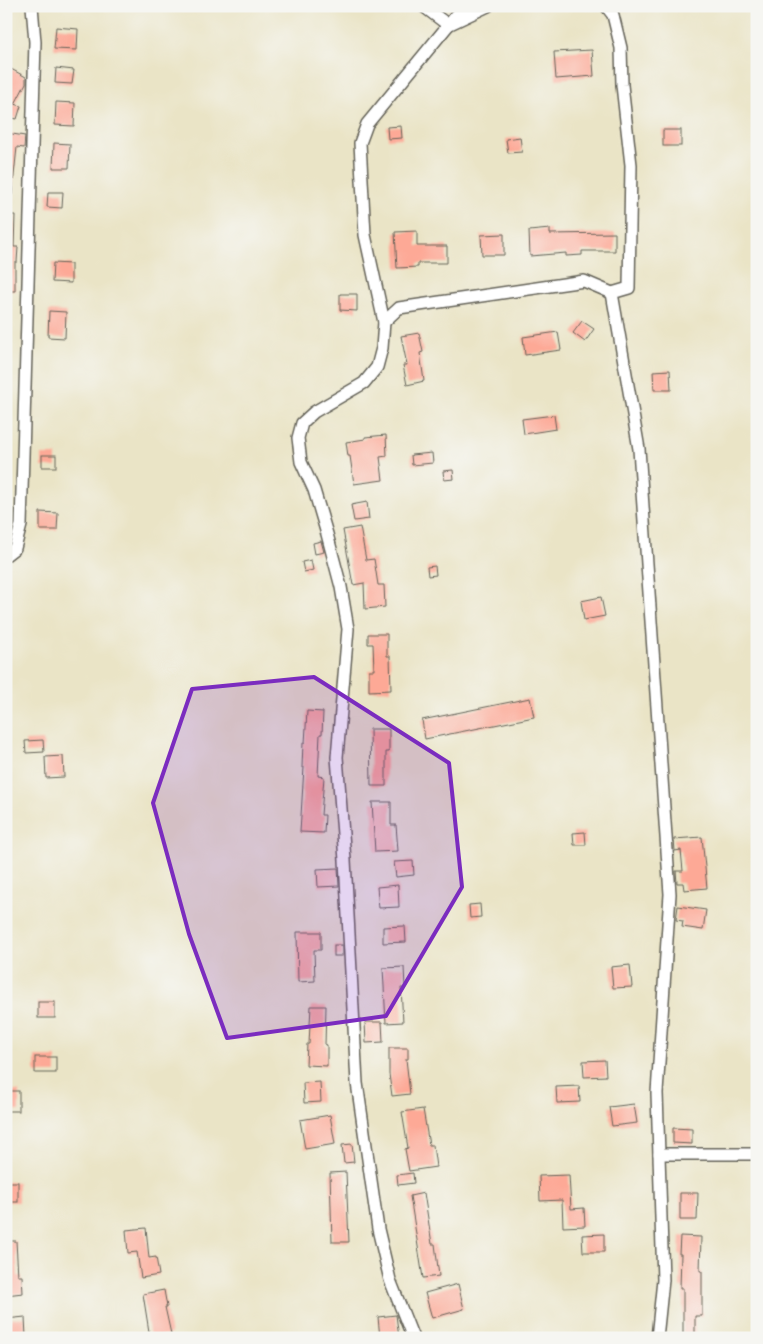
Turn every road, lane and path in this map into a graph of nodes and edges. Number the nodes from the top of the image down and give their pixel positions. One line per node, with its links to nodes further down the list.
1 (32, 6): 9 (street)
2 (423, 6): 6 (street)
3 (464, 6): 6 (street)
4 (488, 6): 6 (street)
5 (606, 6): 7 (street)
6 (448, 26): 8 (street)
7 (612, 293): 8 (street); 10 (street)
8 (384, 322): 12 (street)
9 (6, 555)
10 (659, 1154): 11 (street); 13 (street)
11 (757, 1154)
12 (413, 1338)
13 (657, 1338)

